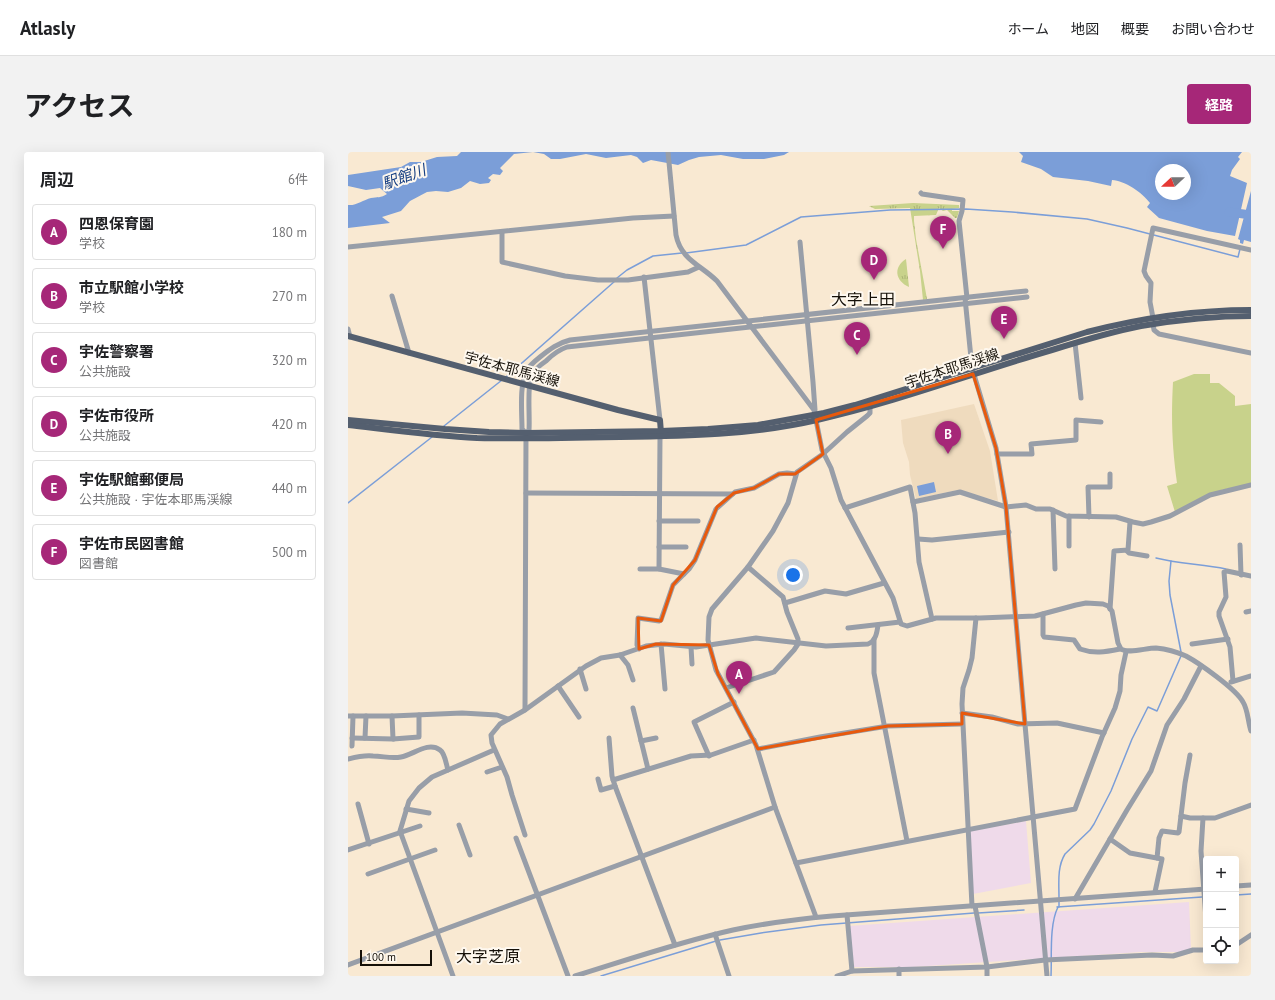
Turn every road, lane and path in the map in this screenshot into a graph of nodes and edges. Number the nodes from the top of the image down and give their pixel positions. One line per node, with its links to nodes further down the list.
1 (668, 152): 3 (street)
2 (921, 193): 13 (street)
3 (674, 215): 4 (street); 8 (street)
4 (502, 232): 6 (street); 9 (street)
5 (800, 242): 16 (street)
6 (348, 247)
7 (1251, 250): 20 (street)
8 (699, 267): 9 (street); 18 (street)
9 (644, 277): 23 (street)
10 (1026, 291): 13 (street)
11 (392, 296): 26 (street)
12 (1027, 297): 14 (street)
13 (966, 298): 14 (street); 16 (street)
14 (966, 304): 19 (street); 28 (street)
15 (1251, 310): 20 (main road, 宇佐本耶馬渓線)
16 (807, 315): 18 (street); 19 (street)
17 (1251, 316): 20 (main road, 宇佐本耶馬渓線)
18 (747, 321): 21 (street); 23 (street)
19 (807, 321): 21 (street); 33 (street)
20 (1153, 321): 25 (main road, 宇佐本耶馬渓線); 27 (street); 28 (main road, 宇佐本耶馬渓線)
21 (751, 327): 23 (street); 33 (street)
22 (348, 329): 24 (street)
23 (650, 335): 29 (street); 30 (street); 35 (street)
24 (349, 336): 26 (main road, 宇佐本耶馬渓線)
25 (1075, 343): 28 (main road, 宇佐本耶馬渓線); 31 (street)
26 (409, 353): 29 (main road, 宇佐本耶馬渓線)
27 (1251, 353)
28 (972, 371): 32 (main road, 宇佐本耶馬渓線); 33 (main road, 宇佐本耶馬渓線); 41 (street)
29 (523, 384): 30 (main road, 宇佐本耶馬渓線); 39 (street)
30 (530, 385): 35 (main road, 宇佐本耶馬渓線); 39 (street)
31 (1080, 398)
32 (870, 407): 33 (main road, 宇佐本耶馬渓線); 40 (street)
33 (815, 416): 38 (main road, 宇佐本耶馬渓線); 40 (street)
34 (348, 420): 39 (main road, 宇佐本耶馬渓線)
35 (660, 420): 38 (main road)
36 (1101, 422): 41 (street)
37 (348, 426): 39 (main road, 宇佐本耶馬渓線)
38 (661, 434): 39 (main road, 宇佐本耶馬渓線); 46 (street)
39 (526, 436): 45 (street)
40 (823, 454): 42 (street); 50 (street)
41 (997, 454): 49 (street)
42 (796, 474): 47 (street); 65 (street)
43 (1110, 474): 53 (street)
44 (1251, 485): 56 (street)
45 (526, 493): 46 (street); 106 (street)
46 (659, 494): 47 (street); 54 (street)
47 (733, 494): 69 (street)
48 (913, 502): 49 (street); 50 (street); 58 (street)
49 (1006, 507): 51 (street); 57 (street)
50 (845, 508): 72 (street)
51 (1053, 510): 52 (street); 68 (street)
52 (1069, 516): 53 (street); 60 (street)
53 (1088, 516): 56 (street)
54 (659, 521): 55 (street); 61 (street)
55 (698, 521)
56 (1130, 522): 63 (street)
57 (1009, 532): 58 (street); 76 (street)
58 (918, 539): 77 (street)
59 (1240, 545): 70 (street)
60 (1069, 546)
61 (659, 547): 62 (street); 67 (street)
62 (686, 547)
63 (1127, 551): 64 (street); 74 (street)
64 (1147, 556)
65 (748, 566): 73 (street); 87 (street)
66 (640, 568): 67 (street)
67 (659, 569): 69 (street)
68 (1055, 569)
69 (684, 574): 89 (street)
70 (1241, 575): 71 (street); 83 (street)
71 (1251, 576)
72 (884, 583): 73 (street); 79 (street)
73 (785, 604): 85 (street)
74 (1110, 609): 75 (street); 90 (street)
75 (1043, 614): 76 (street); 90 (street)
76 (1016, 616): 78 (street); 115 (street)
77 (932, 618): 78 (street); 79 (street)
78 (976, 618): 107 (street)
79 (900, 622): 80 (street)
80 (878, 625): 81 (street); 82 (street)
81 (848, 628)
82 (874, 639): 85 (street); 116 (street)
83 (1228, 639): 86 (street); 98 (street)
84 (661, 644): 88 (street); 89 (street); 103 (street)
85 (798, 644): 87 (street); 101 (street)
86 (1192, 644)
87 (709, 645): 88 (street); 101 (street)
88 (691, 647): 93 (street)
89 (638, 649): 92 (street)
90 (1120, 649): 91 (street)
91 (1126, 652): 94 (street); 118 (street)
92 (620, 655): 95 (street); 97 (street)
93 (692, 664)
94 (1201, 666): 100 (street); 153 (street)
95 (580, 669): 99 (street); 102 (street)
96 (1251, 676): 98 (street)
97 (632, 680)
98 (1232, 681): 100 (street)
99 (558, 686): 106 (street); 112 (street)
100 (1227, 686): 117 (street)
101 (726, 688): 104 (street)
102 (586, 689)
103 (665, 689)
104 (734, 702): 124 (street); 130 (street)
105 (633, 708): 125 (street)
106 (525, 710): 113 (street)
107 (962, 713): 114 (street); 115 (street)
108 (419, 715): 111 (street); 113 (street); 121 (street)
109 (351, 716): 110 (street); 119 (street)
110 (366, 716): 111 (street); 120 (street)
111 (392, 716): 121 (street)
112 (580, 717)
113 (508, 719): 128 (street)
114 (962, 724): 116 (street); 149 (street)
115 (1025, 724): 118 (street); 144 (street)
116 (884, 726): 127 (street); 154 (street)
117 (1251, 728)
118 (1104, 733): 144 (street)
119 (352, 738): 120 (street); 126 (street)
120 (365, 738): 121 (street)
121 (393, 738)
122 (609, 738): 137 (street)
123 (656, 738): 125 (street)
124 (754, 740): 127 (street); 130 (street)
125 (641, 741): 133 (street)
126 (352, 746)
127 (758, 749): 141 (street)
128 (494, 750): 132 (street); 134 (street)
129 (1190, 755): 145 (street)
130 (708, 756): 133 (street)
131 (348, 759): 134 (street)
132 (502, 767): 135 (street); 151 (street)
133 (648, 769): 137 (street)
134 (448, 770): 142 (street)
135 (487, 772)
136 (598, 780): 138 (street)
137 (613, 780): 138 (street)
138 (615, 786): 159 (street)
139 (358, 804): 155 (street)
140 (1251, 805): 146 (street)
141 (776, 807): 159 (street); 162 (street)
142 (406, 810): 143 (street); 150 (street)
143 (429, 813)
144 (1033, 816): 149 (street); 171 (street)
145 (1181, 816): 146 (street); 160 (street)
146 (1203, 818): 163 (street)
147 (459, 825): 158 (street)
148 (420, 826): 150 (street)
149 (968, 830): 154 (street); 172 (street)
150 (400, 834): 155 (street); 161 (street)
151 (525, 835)
152 (516, 838): 169 (street)
153 (1110, 839): 160 (street); 170 (street)
154 (907, 841): 162 (street)
155 (369, 844): 156 (street)
156 (348, 850)
157 (435, 850): 161 (street)
158 (470, 856)
159 (642, 856): 169 (street); 179 (street)
160 (1156, 858): 168 (street)
161 (410, 859): 164 (street); 175 (street)
162 (796, 864): 174 (street)
163 (1203, 870)
164 (368, 874)
165 (1251, 885): 166 (street)
166 (1239, 886)
167 (1203, 889): 168 (street)
168 (1155, 892): 170 (street)
169 (538, 894): 175 (street); 187 (street)
170 (1075, 898): 171 (street)
171 (1040, 901): 172 (street); 181 (street)
172 (973, 906): 173 (street); 183 (street)
173 (847, 915): 174 (street); 185 (street)
174 (816, 917): 177 (street)
175 (436, 932): 182 (street); 186 (street)
176 (1251, 935): 178 (street)
177 (717, 939): 179 (street); 189 (street)
178 (1239, 943)
179 (675, 945): 188 (street)
180 (1203, 950): 181 (street)
181 (1045, 960): 183 (street); 193 (street)
182 (348, 965)
183 (987, 967): 184 (street); 192 (street)
184 (900, 970): 185 (street); 191 (street)
185 (852, 971): 190 (street)
186 (453, 976)
187 (568, 976)
188 (575, 976)
189 (729, 976)
190 (837, 976)
191 (899, 976)
192 (987, 976)
193 (1047, 976)

